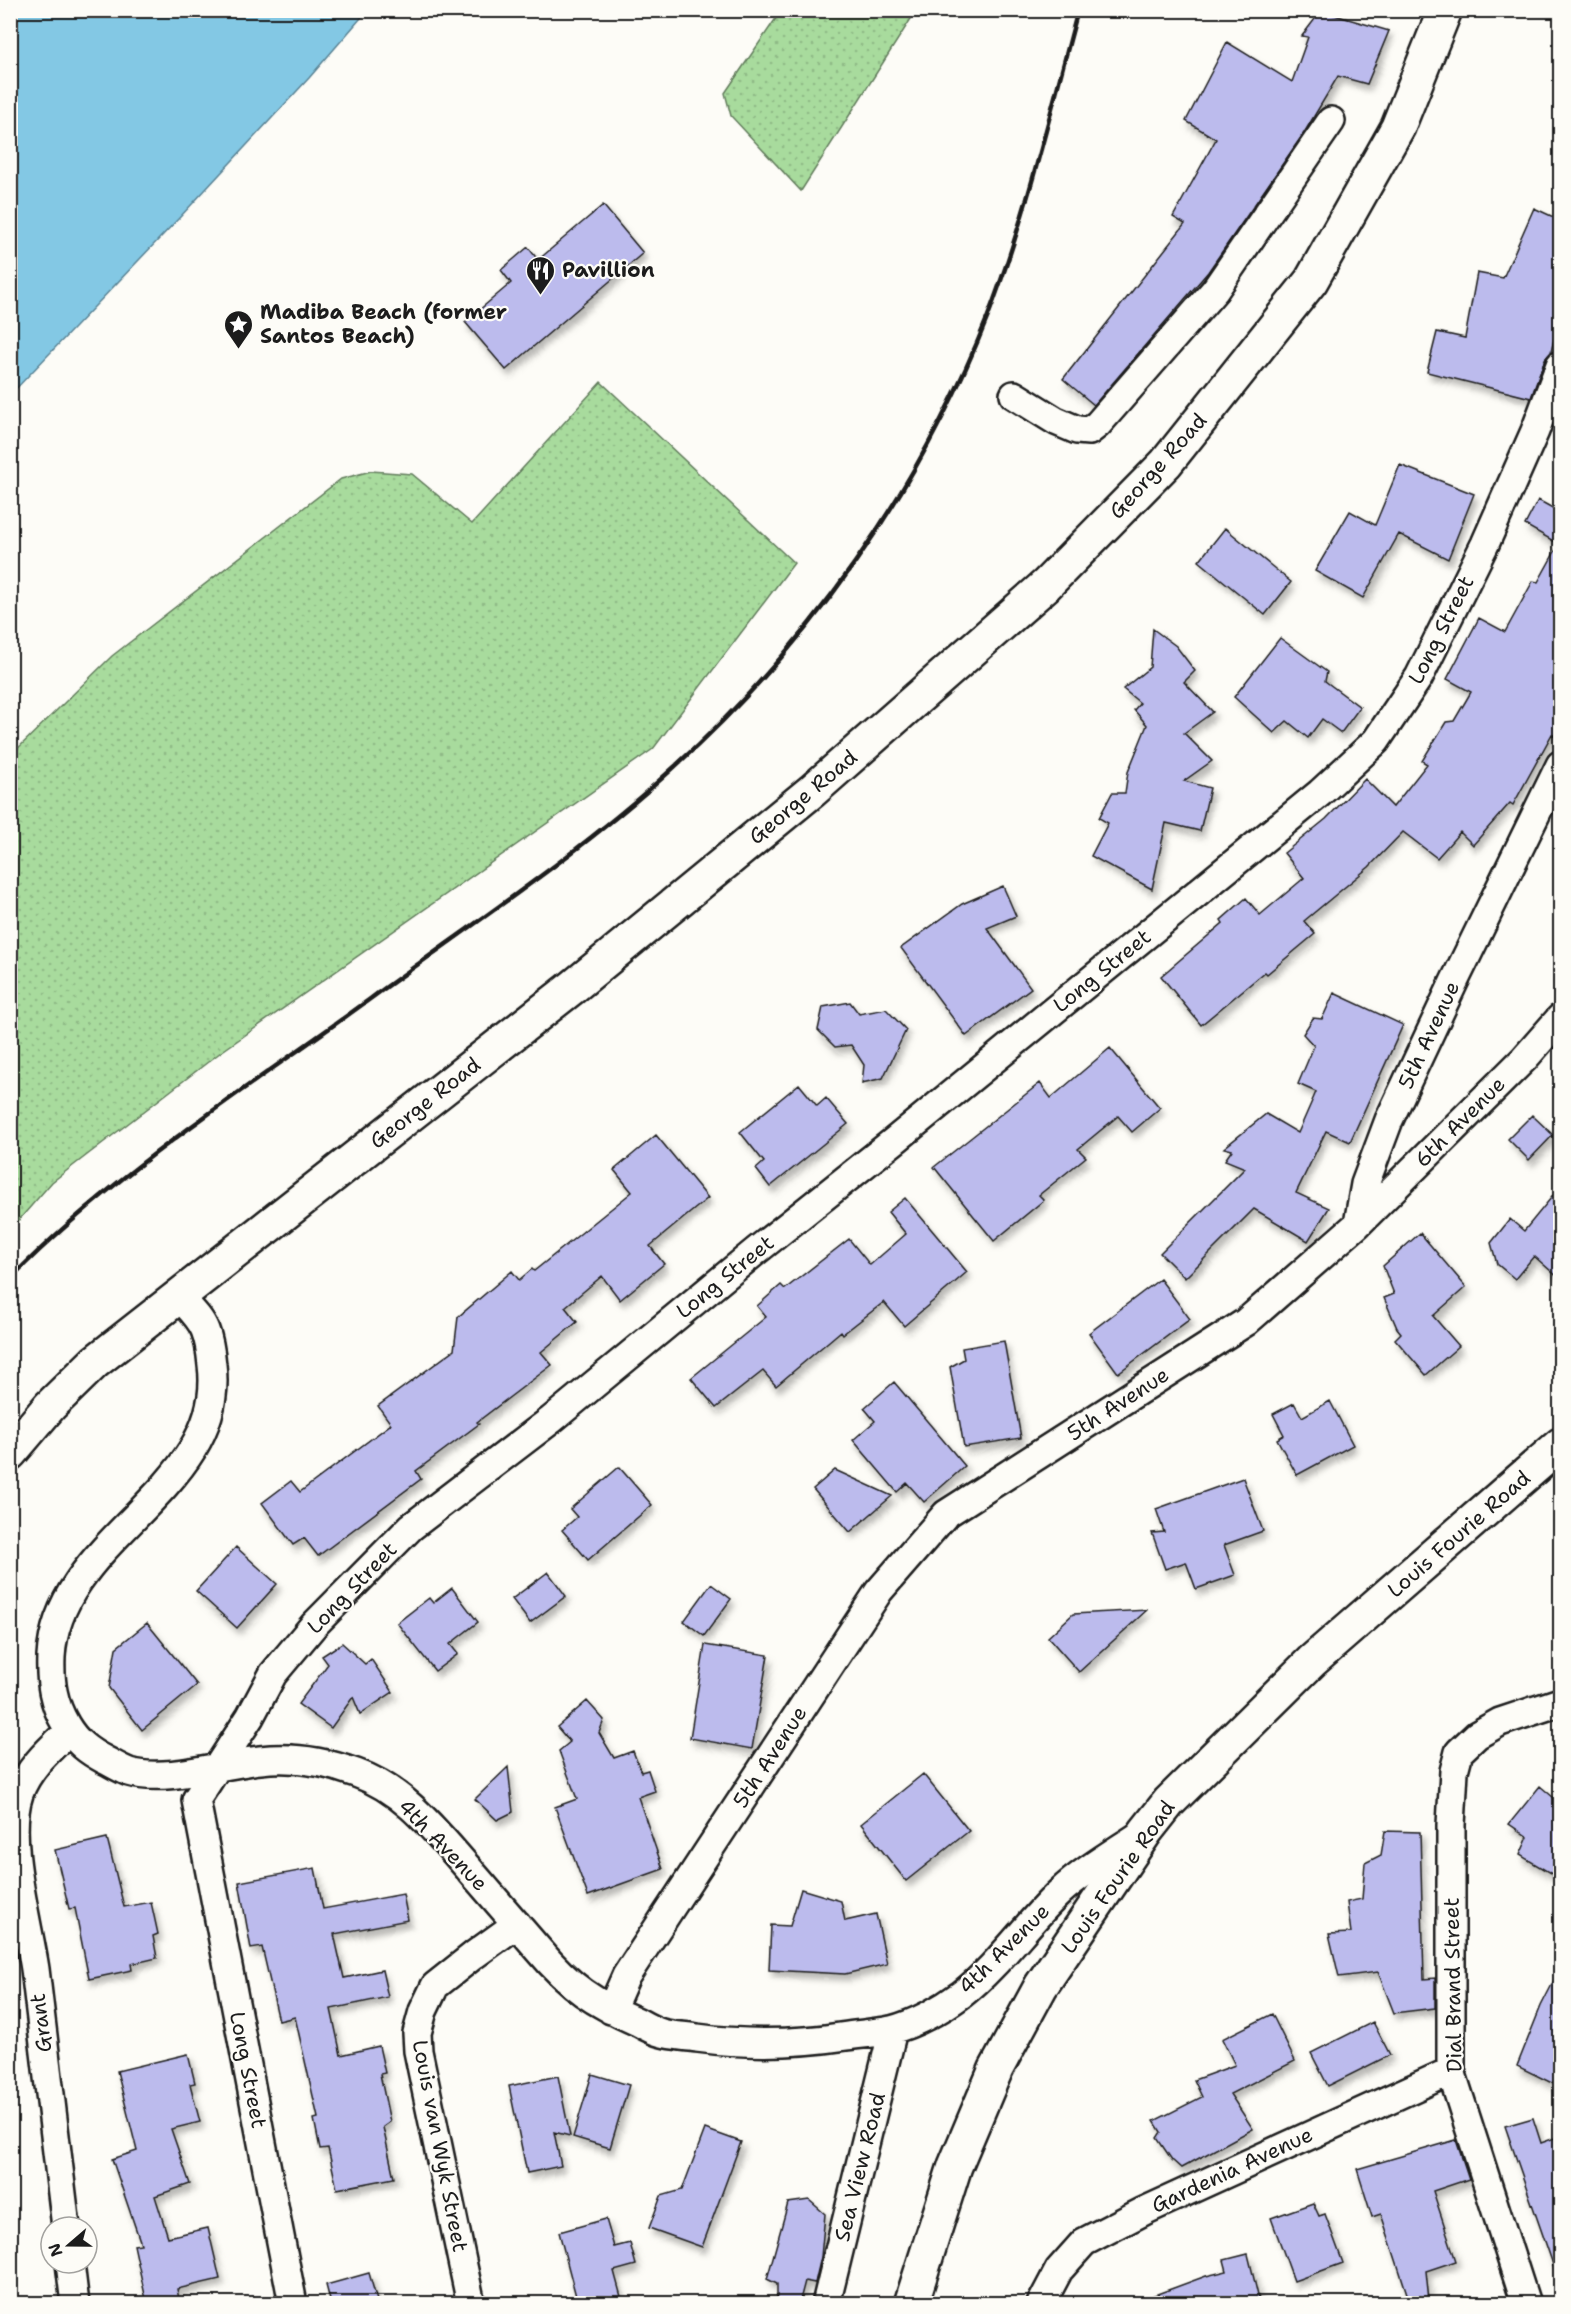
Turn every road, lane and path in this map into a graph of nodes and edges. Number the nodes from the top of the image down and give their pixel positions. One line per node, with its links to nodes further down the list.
1 (1445, 10): 8 (street, George Road)
2 (1330, 121): 4 (street)
3 (1560, 365): 15 (street, Long Street)
4 (1014, 395)
5 (1560, 765): 7 (street, 5th Avenue)
6 (1560, 1018): 7 (street, 6th Avenue)
7 (1358, 1224): 18 (street, 5th Avenue)
8 (178, 1295): 10 (street, George Road); 14 (street, 4th Avenue)
9 (1560, 1445): 12 (street, Louis Fourie Road)
10 (10, 1453)
11 (1560, 1461): 12 (street)
12 (1312, 1662): 16 (street, Louis Fourie Road)
13 (1560, 1701): 20 (street, Dial Brand Street)
14 (69, 1731): 15 (street, 4th Avenue); 21 (street, Grant)
15 (217, 1768): 17 (street, 4th Avenue); 24 (street, Long Street)
16 (1146, 1831): 19 (street, 4th Avenue); 27 (street, Louis Fourie Road)
17 (517, 1924): 18 (street, 4th Avenue); 25 (street, Louis van Wyk Street)
18 (611, 2010): 19 (street, 4th Avenue)
19 (893, 2030): 26 (street, Sea View Road)
20 (1451, 2071): 28 (street, Gardenia Avenue); 29 (street, Dial Brand Street)
21 (65, 2215)
22 (71, 2275): 23 (street)
23 (75, 2304)
24 (293, 2304)
25 (471, 2304)
26 (826, 2304)
27 (911, 2304)
28 (1041, 2304)
29 (1526, 2304)

